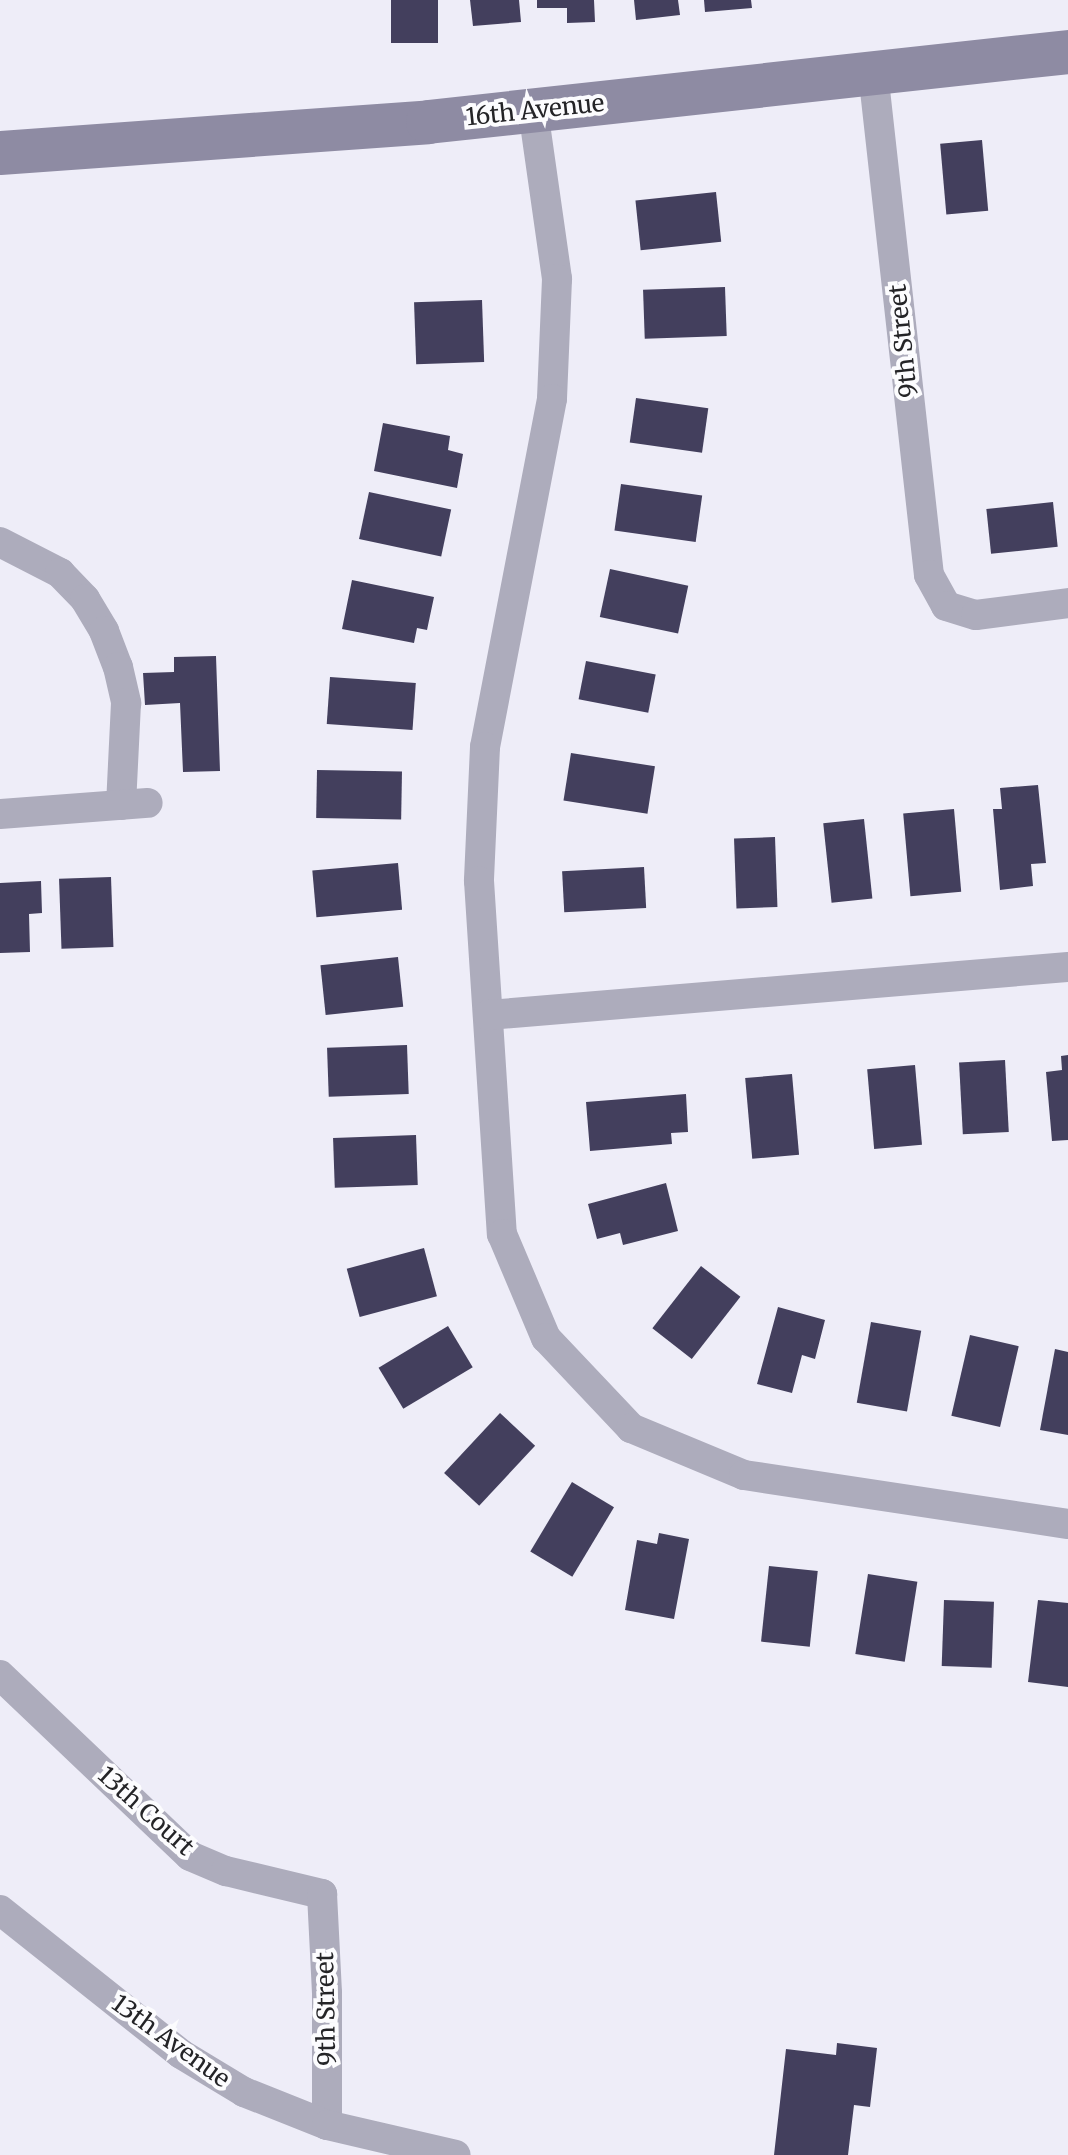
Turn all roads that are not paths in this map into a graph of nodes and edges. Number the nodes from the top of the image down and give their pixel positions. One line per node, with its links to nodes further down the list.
1 (1068, 52): 2 (street, 16th Avenue)
2 (873, 72): 3 (street, 16th Avenue); 6 (street, 9th Street)
3 (533, 110): 4 (street, 16th Avenue); 9 (street)
4 (0, 153)
5 (0, 542): 7 (street)
6 (1068, 603)
7 (0, 814)
8 (1068, 967): 9 (street)
9 (488, 1015): 10 (street)
10 (1068, 1524)
11 (0, 1675): 12 (street, 13th Court)
12 (322, 1894): 14 (street, 9th Street)
13 (0, 1910): 14 (street, 13th Avenue)
14 (327, 2125): 15 (street, 13th Avenue)
15 (456, 2155)

